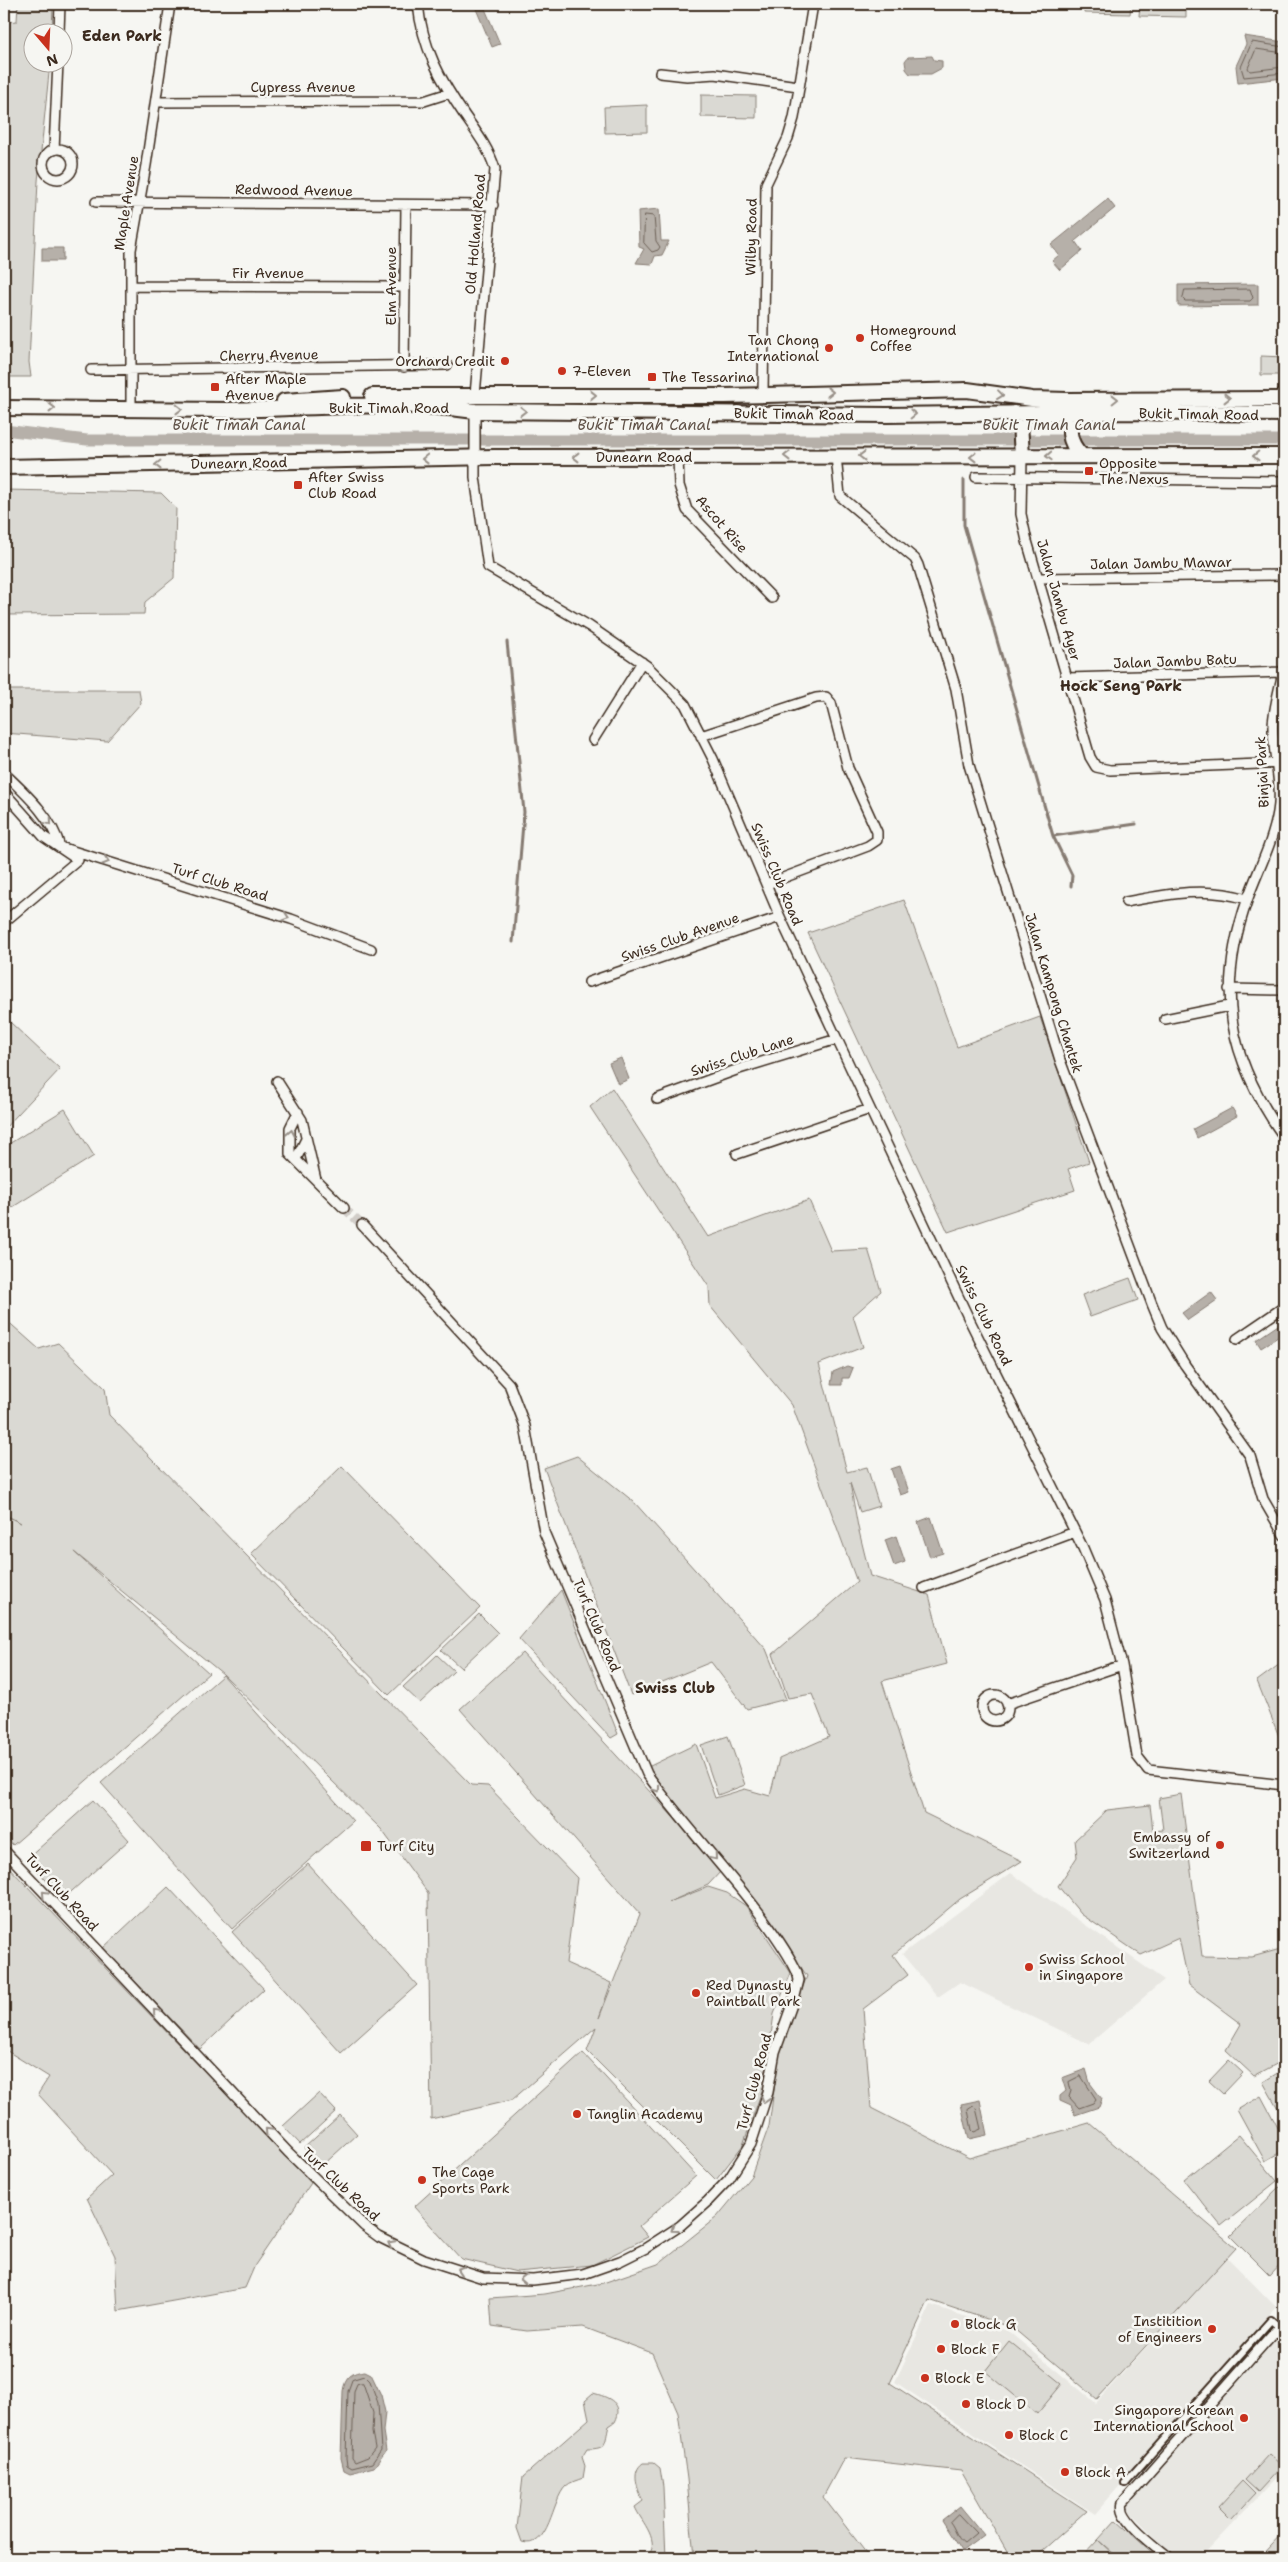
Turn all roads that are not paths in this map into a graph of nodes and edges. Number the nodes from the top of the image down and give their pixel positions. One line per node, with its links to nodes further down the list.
1 (60, 4): 5 (street)
2 (170, 4): 10 (street, Maple Avenue)
3 (418, 4): 9 (street, Old Holland Road)
4 (813, 4): 8 (street, Wilby Road)
5 (59, 22)
6 (58, 72): 11 (street)
7 (660, 73): 8 (street)
8 (798, 86): 23 (street, Wilby Road)
9 (449, 93): 10 (street, Cypress Avenue); 15 (street, Old Holland Road)
10 (156, 102): 13 (street, Maple Avenue)
11 (54, 150)
12 (96, 202): 13 (street, Redwood Avenue)
13 (139, 202): 14 (street, Redwood Avenue); 16 (street, Maple Avenue)
14 (406, 205): 15 (street, Redwood Avenue); 17 (street, Elm Avenue)
15 (493, 206): 24 (street, Old Holland Road)
16 (132, 286): 17 (street, Fir Avenue); 21 (street, Maple Avenue)
17 (404, 288): 19 (street, Elm Avenue)
18 (447, 365): 19 (street, Cherry Avenue)
19 (404, 367): 21 (street, Cherry Avenue)
20 (91, 370): 21 (street, Cherry Avenue)
21 (130, 370): 27 (street, Maple Avenue)
22 (870, 392): 23 (highway, one-way to 22); 25 (highway, one-way to 25); 32 (highway)
23 (763, 394): 24 (highway, one-way to 23)
24 (475, 395): 28 (highway)
25 (1284, 399)
26 (4, 408): 27 (highway, Bukit Timah Road, one-way to 27)
27 (131, 408): 28 (highway, Bukit Timah Road, one-way to 28)
28 (227, 410): 33 (highway, Bukit Timah Road)
29 (1014, 413): 30 (highway, Bukit Timah Road); 32 (highway, Bukit Timah Road, one-way to 29); 39 (highway)
30 (1078, 413): 31 (highway, Bukit Timah Road); 36 (highway)
31 (1284, 414)
32 (887, 415): 33 (highway, Bukit Timah Road, one-way to 32)
33 (474, 417): 34 (street)
34 (474, 453): 38 (highway, Dunearn Road, one-way to 34); 40 (highway, Dunearn Road, one-way to 40); 47 (street, Swiss Club Road)
35 (836, 456): 38 (highway, Dunearn Road, one-way to 38); 39 (highway, Dunearn Road, one-way to 35); 84 (street, Jalan Kampong Chantek)
36 (1082, 456): 37 (highway, Dunearn Road, one-way to 36); 39 (highway, Dunearn Road, one-way to 39)
37 (1284, 456)
38 (678, 457): 46 (street, Ascot Rise)
39 (1022, 457): 42 (street, Jalan Jambu Ayer)
40 (4, 466)
41 (976, 477): 42 (street)
42 (1020, 478): 43 (street); 45 (street, Jalan Jambu Ayer)
43 (1284, 481)
44 (1284, 575): 45 (street, Jalan Jambu Mawar)
45 (1039, 578): 49 (street, Jalan Jambu Ayer)
46 (772, 598)
47 (642, 662): 50 (street, Swiss Club Road); 51 (street)
48 (1284, 670): 49 (street, Jalan Jambu Batu); 52 (street, Binjai Park)
49 (1067, 678): 52 (street, Jalan Jambu Ayer)
50 (701, 736): 58 (street, Swiss Club Road); 58 (street)
51 (593, 740)
52 (1280, 763): 59 (street, Binjai Park)
53 (4, 773): 55 (street, Turf Club Road)
54 (4, 792): 56 (street, Turf Club Road)
55 (31, 801): 56 (street); 57 (street, Turf Club Road, one-way to 57)
56 (20, 810): 57 (street, Turf Club Road)
57 (60, 846): 62 (street, Turf Club Road); 63 (street, Turf Club Road, one-way to 63)
58 (768, 884): 61 (street, Swiss Club Road)
59 (1247, 899): 60 (street); 65 (street, Binjai Park)
60 (1126, 902)
61 (780, 917): 64 (street, Swiss Club Avenue); 69 (street, Swiss Club Road)
62 (4, 922)
63 (371, 949)
64 (589, 982)
65 (1228, 989): 66 (street); 67 (street, Binjai Park)
66 (1284, 990)
67 (1229, 1006): 68 (street); 74 (street, Binjai Park)
68 (1165, 1019)
69 (837, 1039): 71 (street, Swiss Club Lane); 72 (street, Swiss Club Road)
70 (277, 1081): 73 (street)
71 (657, 1099)
72 (870, 1108): 76 (street); 83 (street, Swiss Club Road)
73 (298, 1112): 75 (street); 77 (street, one-way to 73)
74 (1284, 1137)
75 (306, 1139): 77 (street); 78 (street)
76 (737, 1154)
77 (296, 1159): 78 (street)
78 (316, 1180): 79 (street)
79 (344, 1208)
80 (362, 1225): 89 (street, Turf Club Road, one-way to 89)
81 (1284, 1307): 82 (street)
82 (1237, 1339)
83 (1075, 1532): 85 (street); 86 (street, Swiss Club Road)
84 (1284, 1535)
85 (924, 1588)
86 (1122, 1665): 87 (street); 88 (street, Swiss Club Road)
87 (1007, 1704)
88 (1284, 1785)
89 (4, 1850)
90 (1281, 2324): 91 (street); 92 (street)
91 (1125, 2483)
92 (1170, 2558)

